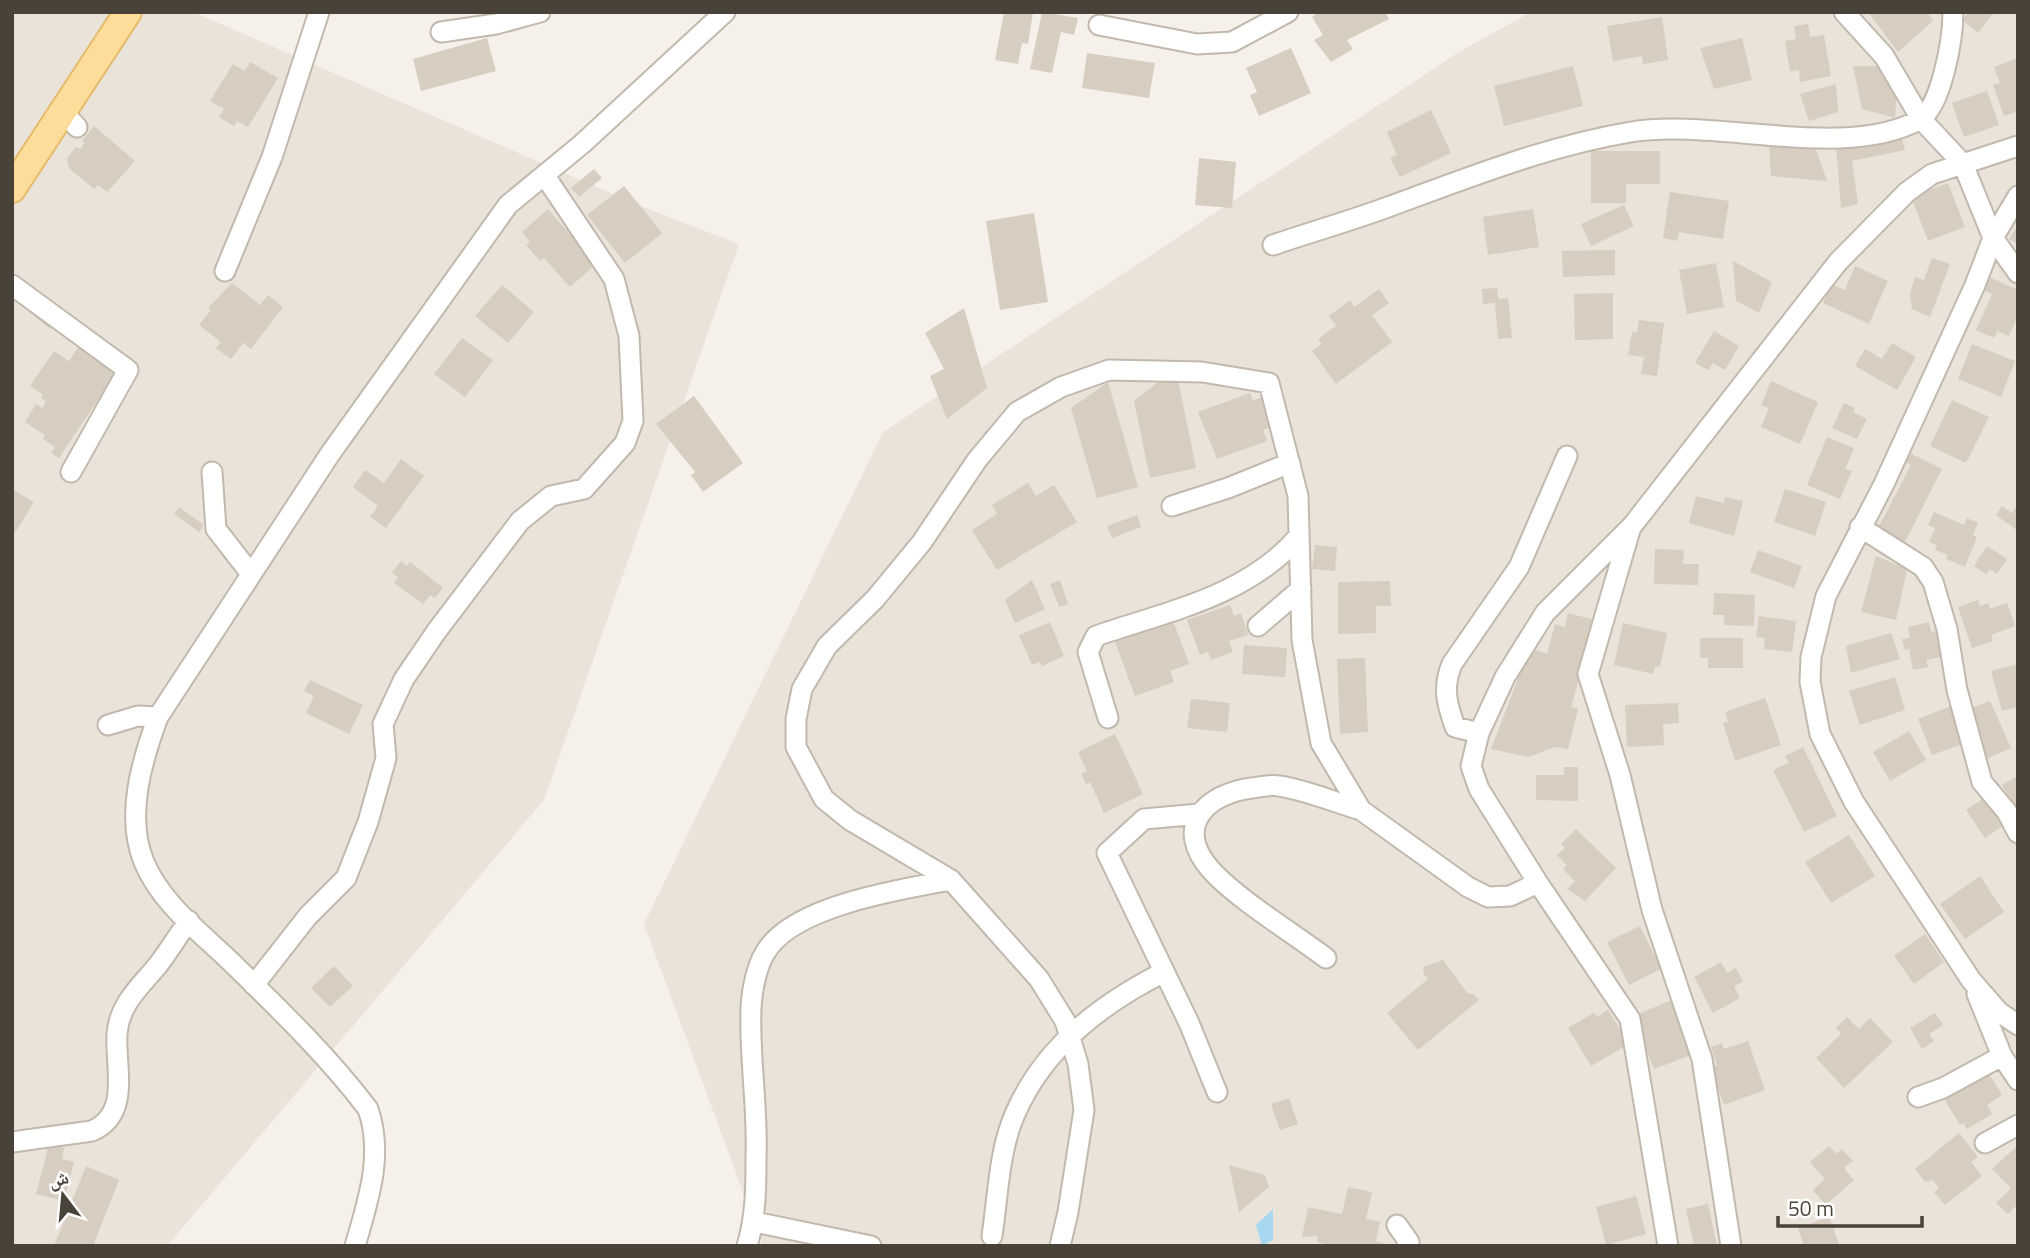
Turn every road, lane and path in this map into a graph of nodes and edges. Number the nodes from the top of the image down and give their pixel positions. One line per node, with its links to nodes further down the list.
1 (128, 12): 14 (main road)
2 (319, 12): 18 (street)
3 (540, 12): 9 (street)
4 (725, 12): 13 (street)
5 (1288, 12): 8 (street)
6 (1844, 12): 10 (street)
7 (1953, 12): 10 (street)
8 (1099, 25)
9 (441, 32)
10 (1922, 119): 12 (street); 17 (street)
11 (2018, 146): 12 (street)
12 (1963, 164): 16 (street); 26 (street)
13 (545, 176): 29 (street); 45 (street)
14 (12, 189)
15 (2018, 195): 16 (street)
16 (1993, 238): 19 (street); 27 (street)
17 (1273, 245)
18 (225, 271)
19 (2018, 273)
20 (12, 285): 23 (street)
21 (1567, 456): 35 (street)
22 (1290, 463): 25 (street); 28 (street); 39 (street)
23 (71, 472)
24 (212, 472): 29 (street)
25 (1172, 506)
26 (1632, 526): 35 (street); 64 (street)
27 (1860, 527): 38 (street); 44 (street)
28 (1299, 536): 30 (street); 33 (street)
29 (251, 574): 32 (street)
30 (1301, 589): 31 (street); 36 (street)
31 (1258, 626)
32 (158, 717): 34 (street); 41 (street)
33 (1108, 718)
34 (108, 725)
35 (1479, 733): 40 (street)
36 (1361, 810): 37 (street); 40 (street)
37 (1199, 814): 42 (street); 43 (street)
38 (2018, 833)
39 (951, 880): 47 (street); 55 (street)
40 (1538, 883): 63 (street)
41 (188, 921): 45 (street); 53 (street)
42 (1326, 958)
43 (1164, 972): 47 (street); 50 (street)
44 (1971, 980): 46 (street); 48 (street)
45 (254, 985): 58 (street)
46 (2018, 1025)
47 (1069, 1035): 57 (street); 61 (street)
48 (2002, 1056): 49 (street); 51 (street)
49 (2018, 1080)
50 (1217, 1092)
51 (1918, 1097)
52 (2018, 1125): 54 (street)
53 (12, 1142)
54 (1985, 1143)
55 (755, 1222): 59 (street); 60 (street)
56 (1397, 1225): 62 (street)
57 (992, 1236)
58 (355, 1246)
59 (747, 1246)
60 (871, 1246)
61 (1060, 1246)
62 (1407, 1246)
63 (1668, 1246)
64 (1731, 1246)

